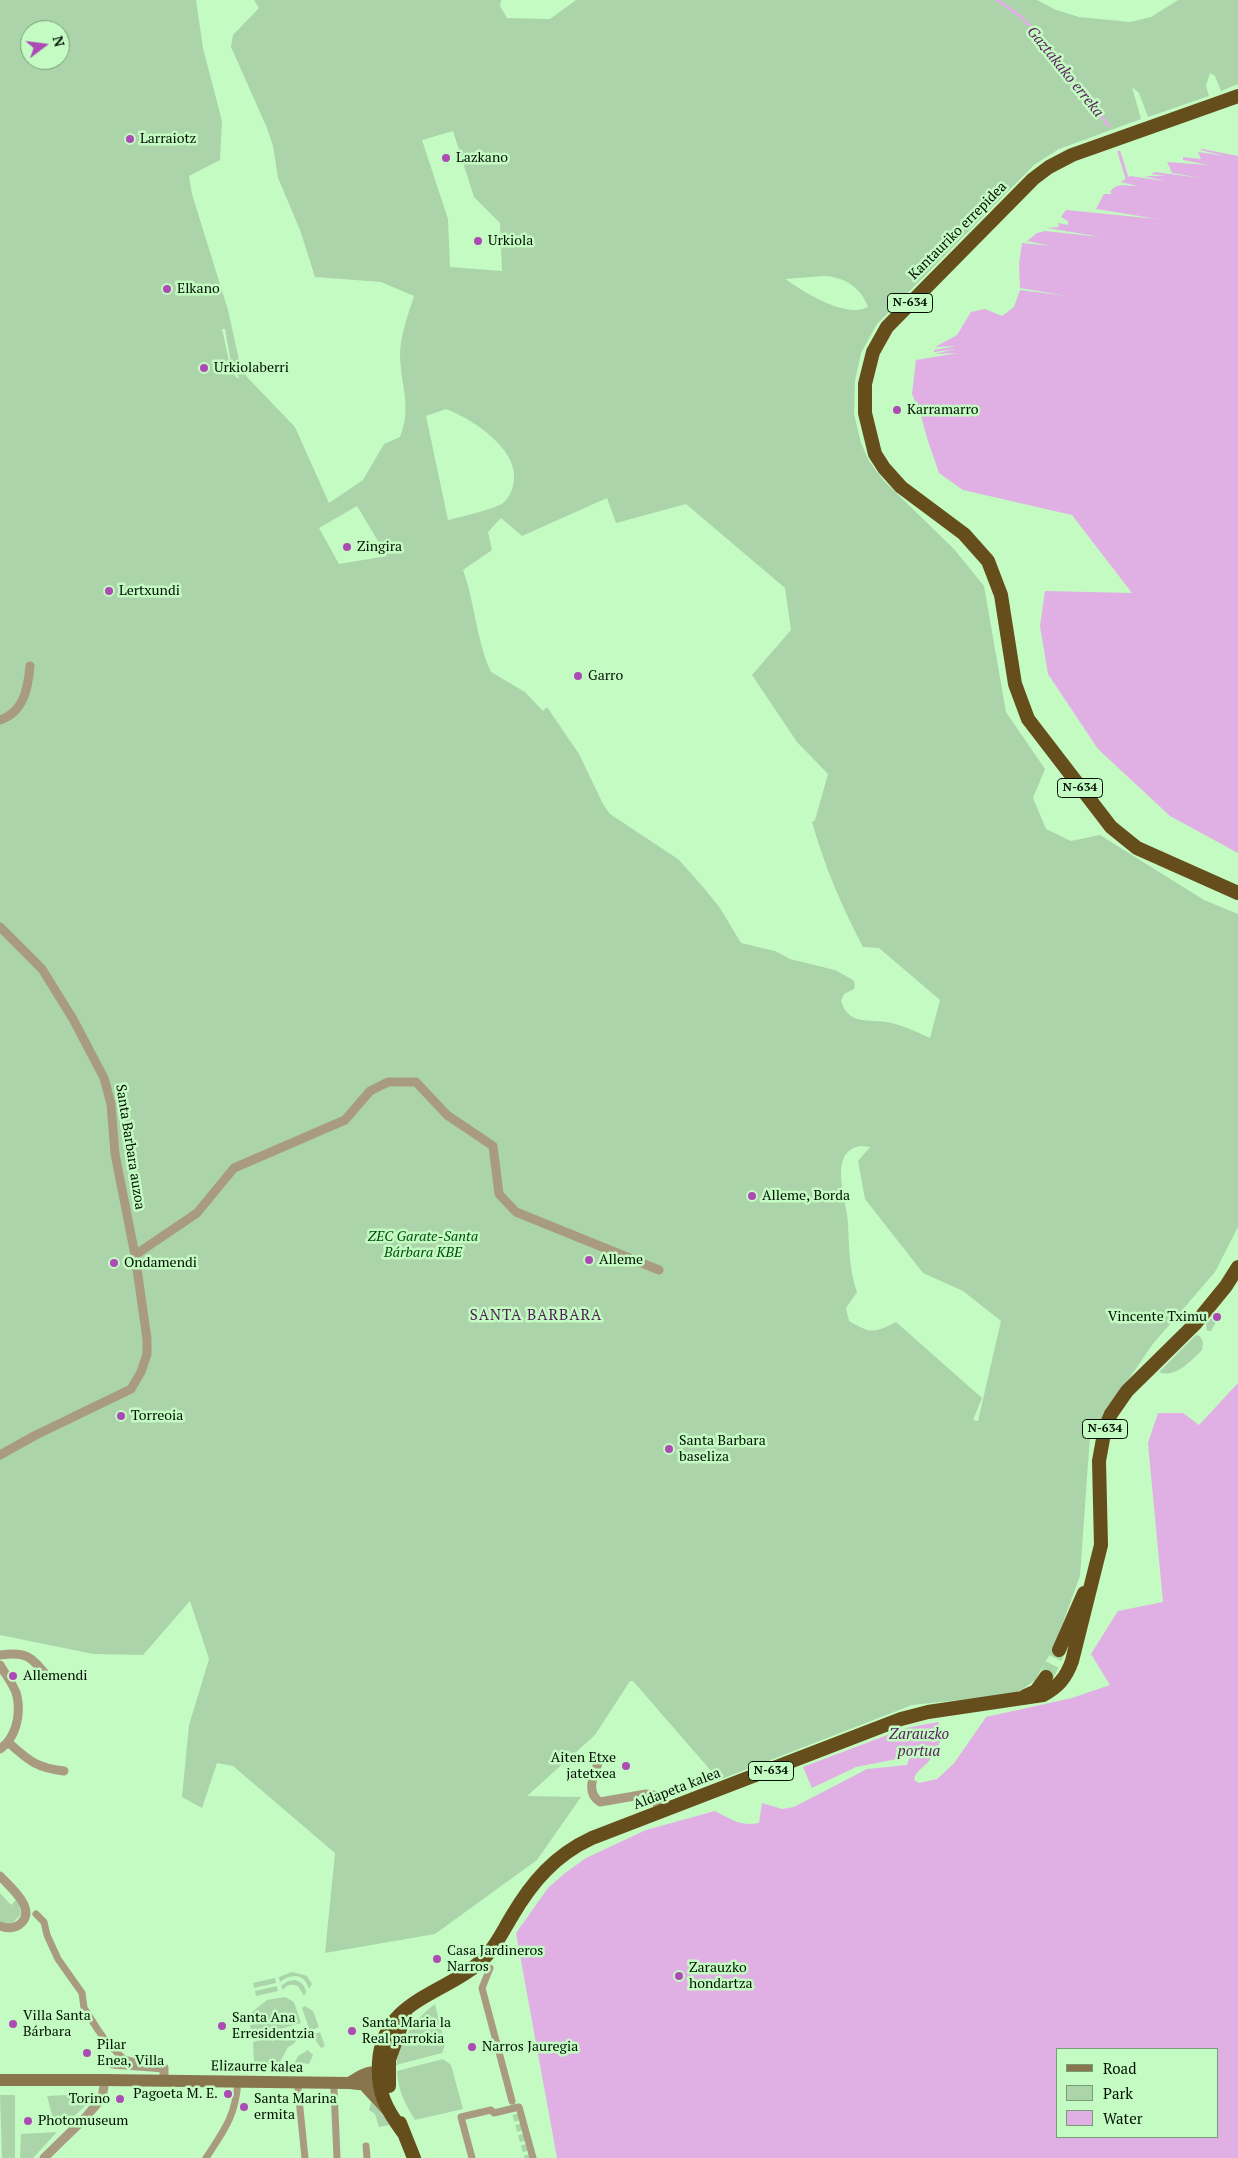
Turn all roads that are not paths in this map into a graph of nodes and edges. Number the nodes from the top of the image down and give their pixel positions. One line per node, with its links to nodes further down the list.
1 (1238, 96): 4 (highway, Kantauriko errepidea / N-634)
2 (30, 666): 3 (street)
3 (0, 720)
4 (1238, 893)
5 (0, 927): 6 (street, Santa Barbara auzoa)
6 (135, 1255): 8 (street); 9 (street, Santa Barbara auzoa)
7 (1238, 1267): 10 (highway, N-634)
8 (658, 1270)
9 (0, 1455)
10 (1095, 1567): 11 (highway, N-634); 16 (highway, N-634)
11 (1059, 1650)
12 (0, 1655): 14 (street)
13 (0, 1665): 17 (street)
14 (47, 1676)
15 (1046, 1677): 16 (highway, N-634)
16 (1018, 1700): 21 (highway, Aldapeta kalea / N-634)
17 (9, 1743): 18 (street); 20 (street)
18 (0, 1749)
19 (600, 1758): 21 (street)
20 (64, 1771)
21 (660, 1812): 26 (highway, Aldapeta kalea / N-634)
22 (0, 1876): 24 (street)
23 (36, 1914): 28 (street)
24 (0, 1926)
25 (490, 1968): 35 (street)
26 (408, 2007): 29 (highway, N-634); 29 (highway, N-634)
27 (112, 2064): 28 (street)
28 (164, 2074): 31 (main road, Elizaurre kalea); 32 (main road, Elizaurre kalea)
29 (376, 2077): 32 (main road, Elizaurre kalea); 36 (highway, N-634); 36 (highway, N-634)
30 (0, 2080): 31 (main road, Elizaurre kalea)
31 (106, 2080): 38 (street)
32 (238, 2082): 39 (street)
33 (298, 2088): 40 (street)
34 (334, 2089): 41 (street)
35 (512, 2101)
36 (401, 2127): 43 (highway, N-634)
37 (366, 2146): 42 (street)
38 (44, 2158)
39 (206, 2158)
40 (305, 2158)
41 (337, 2158)
42 (367, 2158)
43 (414, 2158)
44 (472, 2158): 45 (street)
45 (532, 2158)

